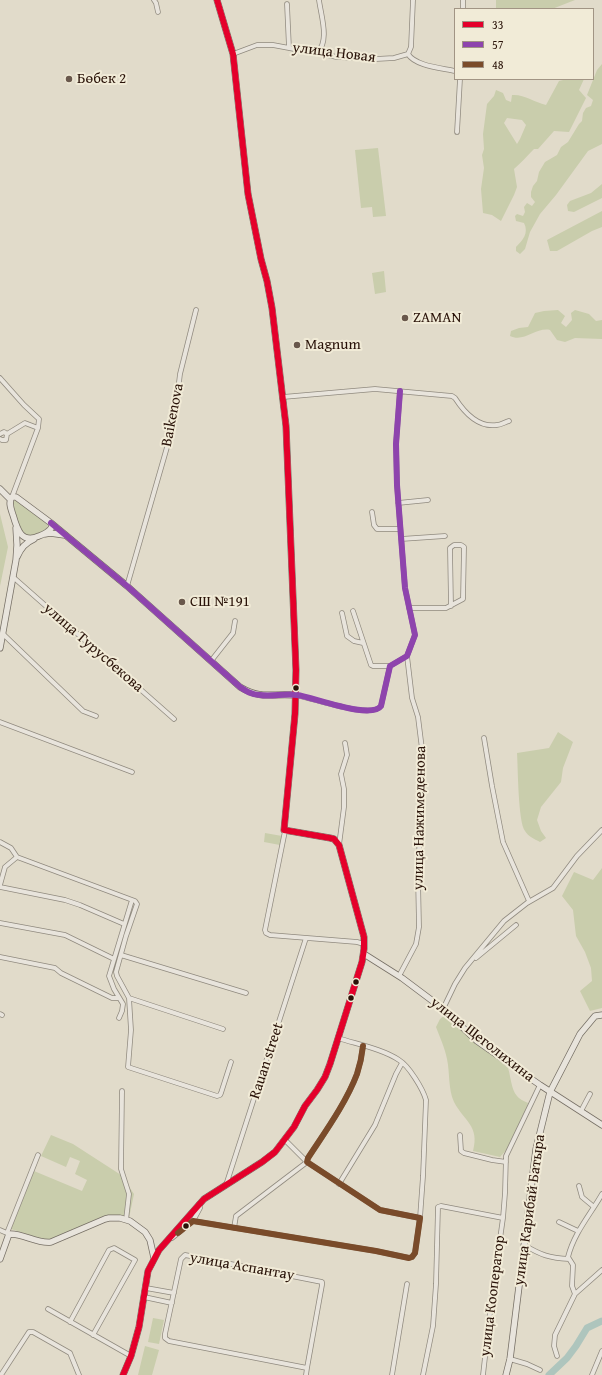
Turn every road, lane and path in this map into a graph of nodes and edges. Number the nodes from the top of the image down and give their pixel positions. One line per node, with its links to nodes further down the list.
1 (154, 0): 6 (street)
2 (217, 0): 9 (street)
3 (319, 0): 8 (street)
4 (413, 0): 10 (street)
5 (288, 4): 7 (street)
6 (158, 12)
7 (289, 48): 8 (street, улица Новая); 9 (street, улица Новая)
8 (317, 53): 10 (street, улица Новая)
9 (233, 54): 17 (street)
10 (408, 54): 11 (street)
11 (454, 71)
12 (460, 80): 13 (street)
13 (457, 132)
14 (196, 310): 37 (street, Baikenova)
15 (0, 378): 19 (street)
16 (400, 391): 17 (street); 18 (street); 26 (street)
17 (283, 397): 49 (street)
18 (509, 420)
19 (38, 428): 21 (street); 24 (street)
20 (0, 434): 21 (street)
21 (7, 434): 22 (street)
22 (0, 438)
23 (0, 489): 24 (street)
24 (11, 498): 28 (street); 29 (street)
25 (428, 500): 26 (street)
26 (398, 503): 30 (street)
27 (372, 512): 30 (street)
28 (51, 522): 31 (street); 32 (street)
29 (16, 526): 31 (street); 35 (street)
30 (400, 529): 34 (street)
31 (42, 535): 32 (street); 35 (street)
32 (66, 536): 37 (street)
33 (445, 536): 34 (street)
34 (401, 539): 39 (street)
35 (16, 560): 36 (street)
36 (13, 577): 43 (street); 51 (street, улица Турусбекова)
37 (127, 586): 47 (street)
38 (451, 606): 38 (street); 39 (street)
39 (409, 608): 46 (street)
40 (354, 611): 44 (street)
41 (342, 613): 44 (street)
42 (235, 621): 47 (street)
43 (3, 634): 45 (street); 50 (street)
44 (363, 643): 48 (street)
45 (0, 648)
46 (408, 656): 48 (street); 74 (street, улица Нажимеденова)
47 (211, 661): 49 (street)
48 (390, 666): 49 (street)
49 (294, 695): 57 (street)
50 (96, 716)
51 (174, 719)
52 (0, 722): 55 (street)
53 (484, 738): 63 (street)
54 (345, 743): 59 (street)
55 (132, 772)
56 (602, 830): 63 (street)
57 (285, 831): 59 (street); 67 (street)
58 (0, 842): 60 (street)
59 (339, 845): 68 (street)
60 (17, 857): 61 (street); 62 (street)
61 (0, 886): 65 (street)
62 (132, 900): 65 (street); 70 (street)
63 (529, 901): 73 (street)
64 (0, 923): 72 (street)
65 (124, 924): 72 (street)
66 (516, 925): 73 (street)
67 (306, 938): 68 (street); 97 (street, Rauan street)
68 (364, 944): 69 (street)
69 (364, 954): 74 (street, улица Щеголихина); 82 (street)
70 (120, 955): 75 (street); 77 (street)
71 (0, 957): 76 (street)
72 (114, 959): 76 (street)
73 (469, 963): 78 (street)
74 (399, 976): 78 (street, улица Щеголихина)
75 (246, 993)
76 (119, 998): 80 (street)
77 (129, 998): 81 (street); 84 (street)
78 (443, 1009): 86 (street, улица Щеголихина)
79 (602, 1015): 88 (street, улица Карибай Батыра)
80 (120, 1018)
81 (223, 1029)
82 (338, 1038): 83 (street); 93 (street)
83 (363, 1046): 85 (street); 95 (street)
84 (231, 1062)
85 (402, 1063): 98 (street); 103 (street)
86 (540, 1085): 88 (street, улица Щеголихина); 96 (street, улица Кооператор)
87 (122, 1090): 105 (street)
88 (550, 1092): 90 (street, улица Щеголихина); 113 (street, улица Карибай Батыра)
89 (590, 1094): 90 (street)
90 (581, 1112): 91 (street, улица Щеголихина)
91 (602, 1125)
92 (460, 1135): 96 (street)
93 (285, 1140): 95 (street); 97 (street)
94 (38, 1155): 111 (street)
95 (307, 1162): 98 (street); 108 (street)
96 (506, 1162): 104 (street, улица Кооператор)
97 (226, 1184): 101 (street)
98 (339, 1184): 103 (street)
99 (579, 1186): 102 (street)
100 (602, 1194): 102 (street)
101 (199, 1204): 106 (street); 112 (street)
102 (594, 1207): 110 (street)
103 (420, 1218): 108 (street)
104 (502, 1218): 138 (street, улица Кооператор); 139 (street, улица Кооператор)
105 (126, 1220): 111 (street); 114 (street)
106 (193, 1221): 108 (street); 112 (street)
107 (559, 1222): 110 (street)
108 (234, 1228)
109 (0, 1230): 111 (street)
110 (578, 1231): 116 (street)
111 (8, 1234): 115 (street)
112 (169, 1239): 114 (street)
113 (524, 1245): 116 (street); 130 (street, улица Карибай Батыра)
114 (154, 1258): 119 (street)
115 (0, 1259)
116 (569, 1259): 121 (street)
117 (602, 1270): 121 (street)
118 (407, 1284): 137 (street)
119 (146, 1288): 120 (street); 122 (street)
120 (174, 1293): 123 (street, улица Аспантау); 131 (street, улица Аспантау)
121 (575, 1294): 129 (street)
122 (144, 1298): 123 (street); 128 (street)
123 (172, 1303): 131 (street, улица Аспантау)
124 (48, 1309): 125 (street)
125 (70, 1322): 126 (street); 126 (street)
126 (93, 1336): 128 (street)
127 (602, 1351): 141 (street)
128 (132, 1356): 135 (street)
129 (557, 1356)
130 (510, 1359): 132 (street); 140 (street, улица Карибай Батыра)
131 (307, 1368): 136 (street, улица Аспантау)
132 (540, 1370)
133 (1, 1375): 134 (street)
134 (79, 1375)
135 (123, 1375)
136 (306, 1375)
137 (392, 1375)
138 (423, 1375)
139 (483, 1375)
140 (506, 1375)
141 (592, 1375)

